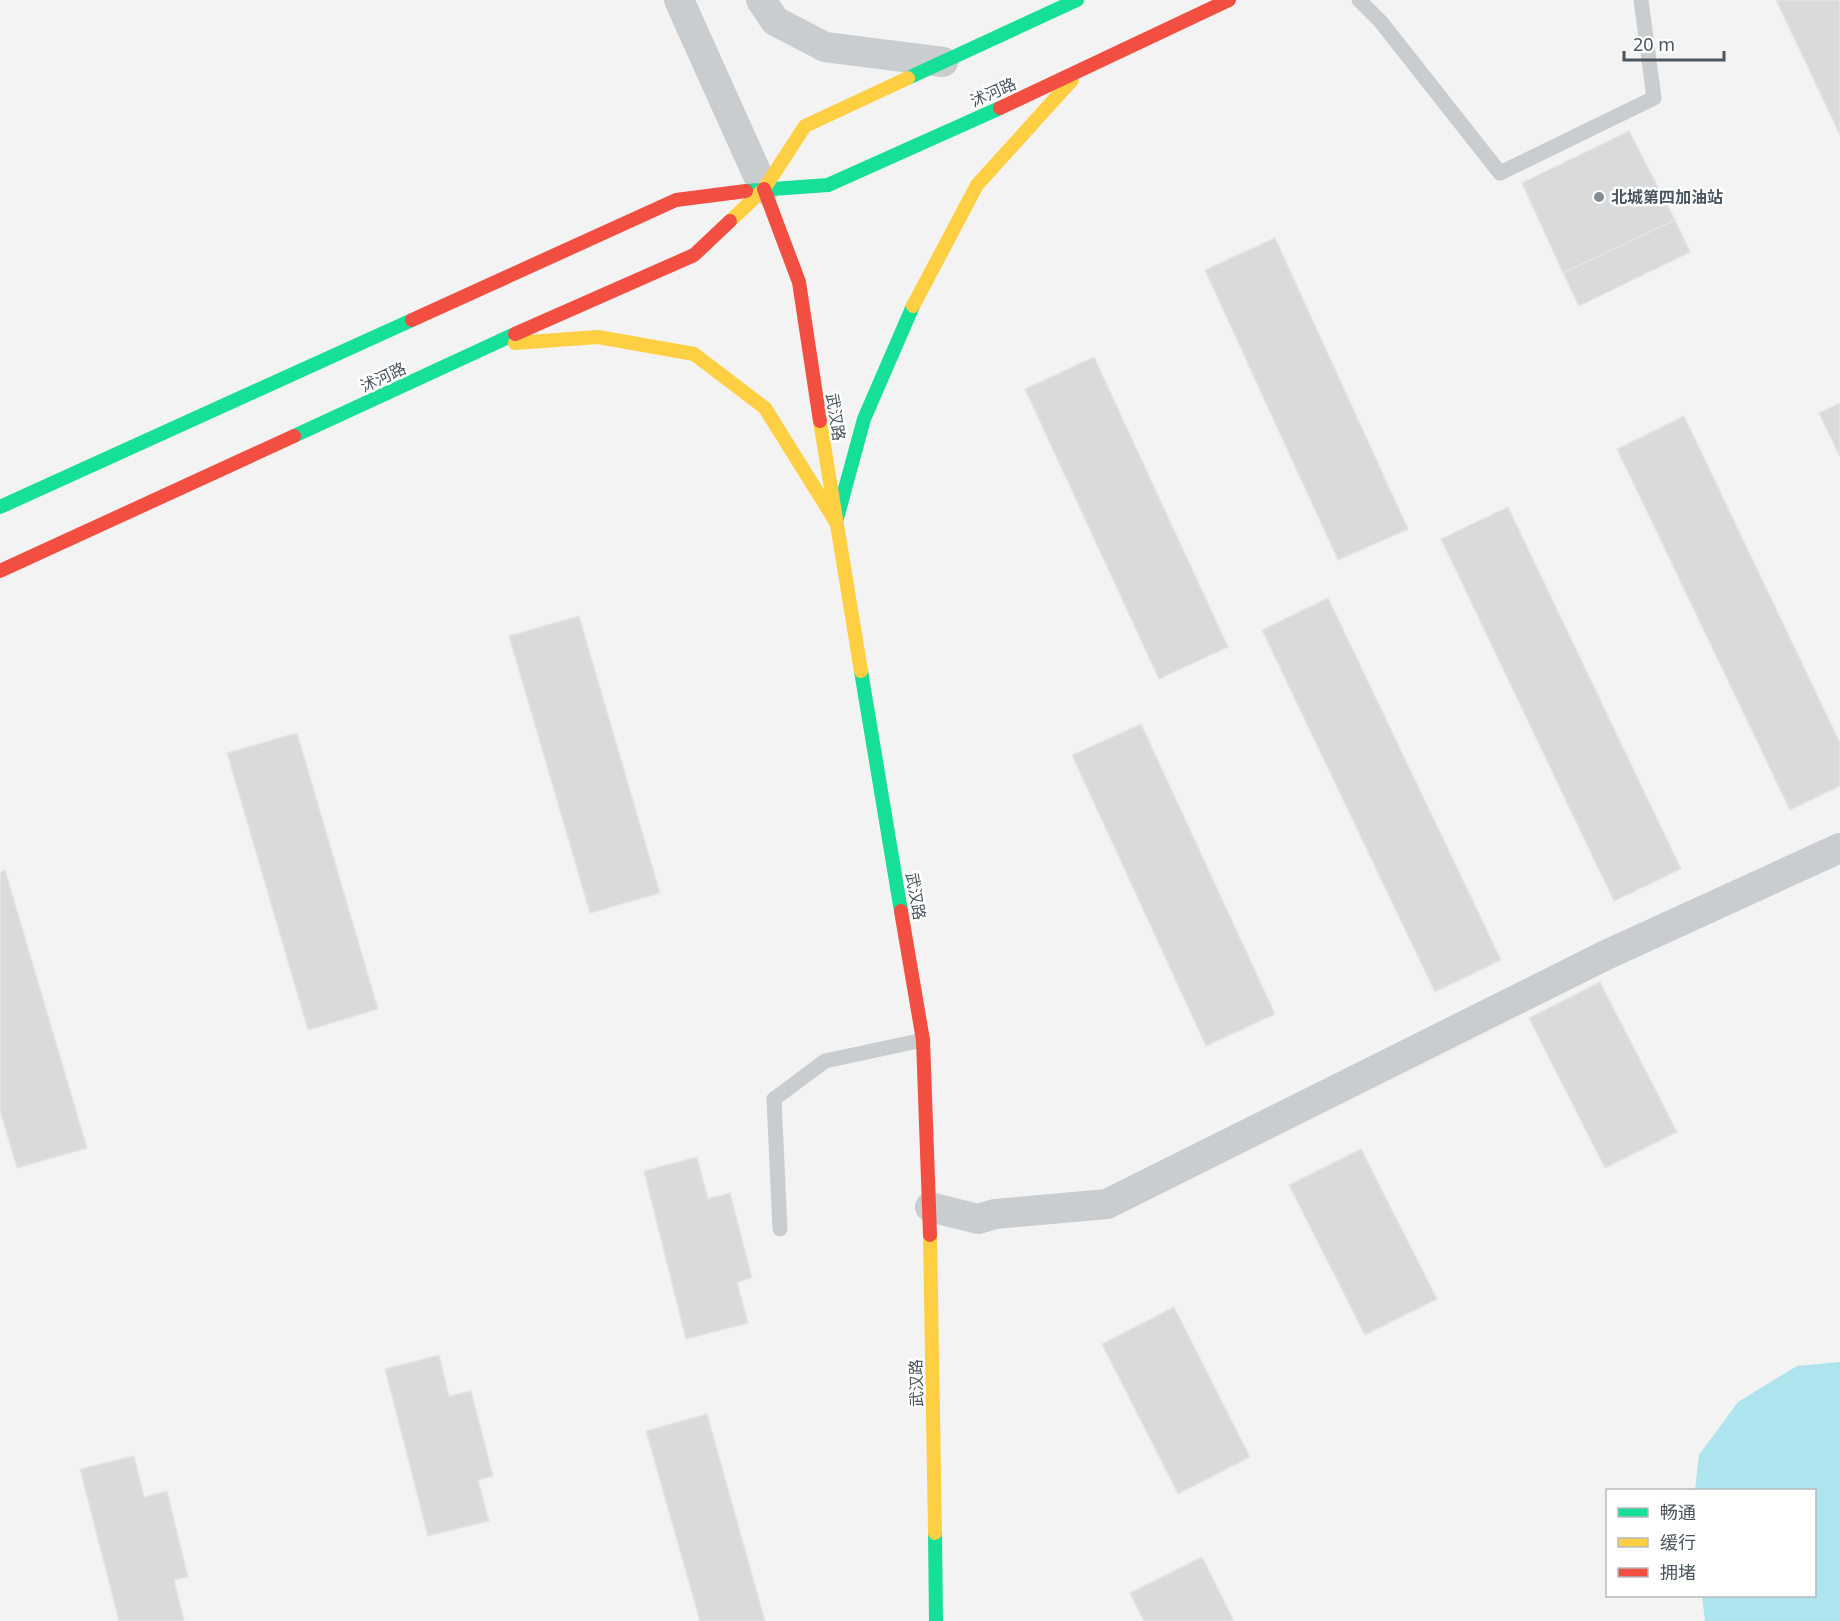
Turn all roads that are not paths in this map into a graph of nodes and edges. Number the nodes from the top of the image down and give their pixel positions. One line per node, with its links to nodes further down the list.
1 (679, 0): 9 (street)
2 (761, 0): 7 (street)
3 (1077, 0): 7 (main road, 沭河路)
4 (1229, 0): 8 (main road, 沭河路)
5 (1359, 0): 6 (lane)
6 (1641, 0)
7 (943, 62): 9 (main road, 沭河路)
8 (1081, 71): 9 (main road, 沭河路); 12 (main road)
9 (764, 189): 10 (main road, 沭河路); 11 (main road, 沭河路); 12 (main road, 武汉路)
10 (493, 344): 12 (main road); 13 (main road, 沭河路)
11 (0, 507)
12 (836, 522): 15 (main road, 武汉路)
13 (0, 571)
14 (1840, 848): 16 (street)
15 (923, 1040): 16 (main road, 武汉路); 17 (lane)
16 (930, 1207): 18 (main road, 武汉路)
17 (780, 1229)
18 (936, 1621)

